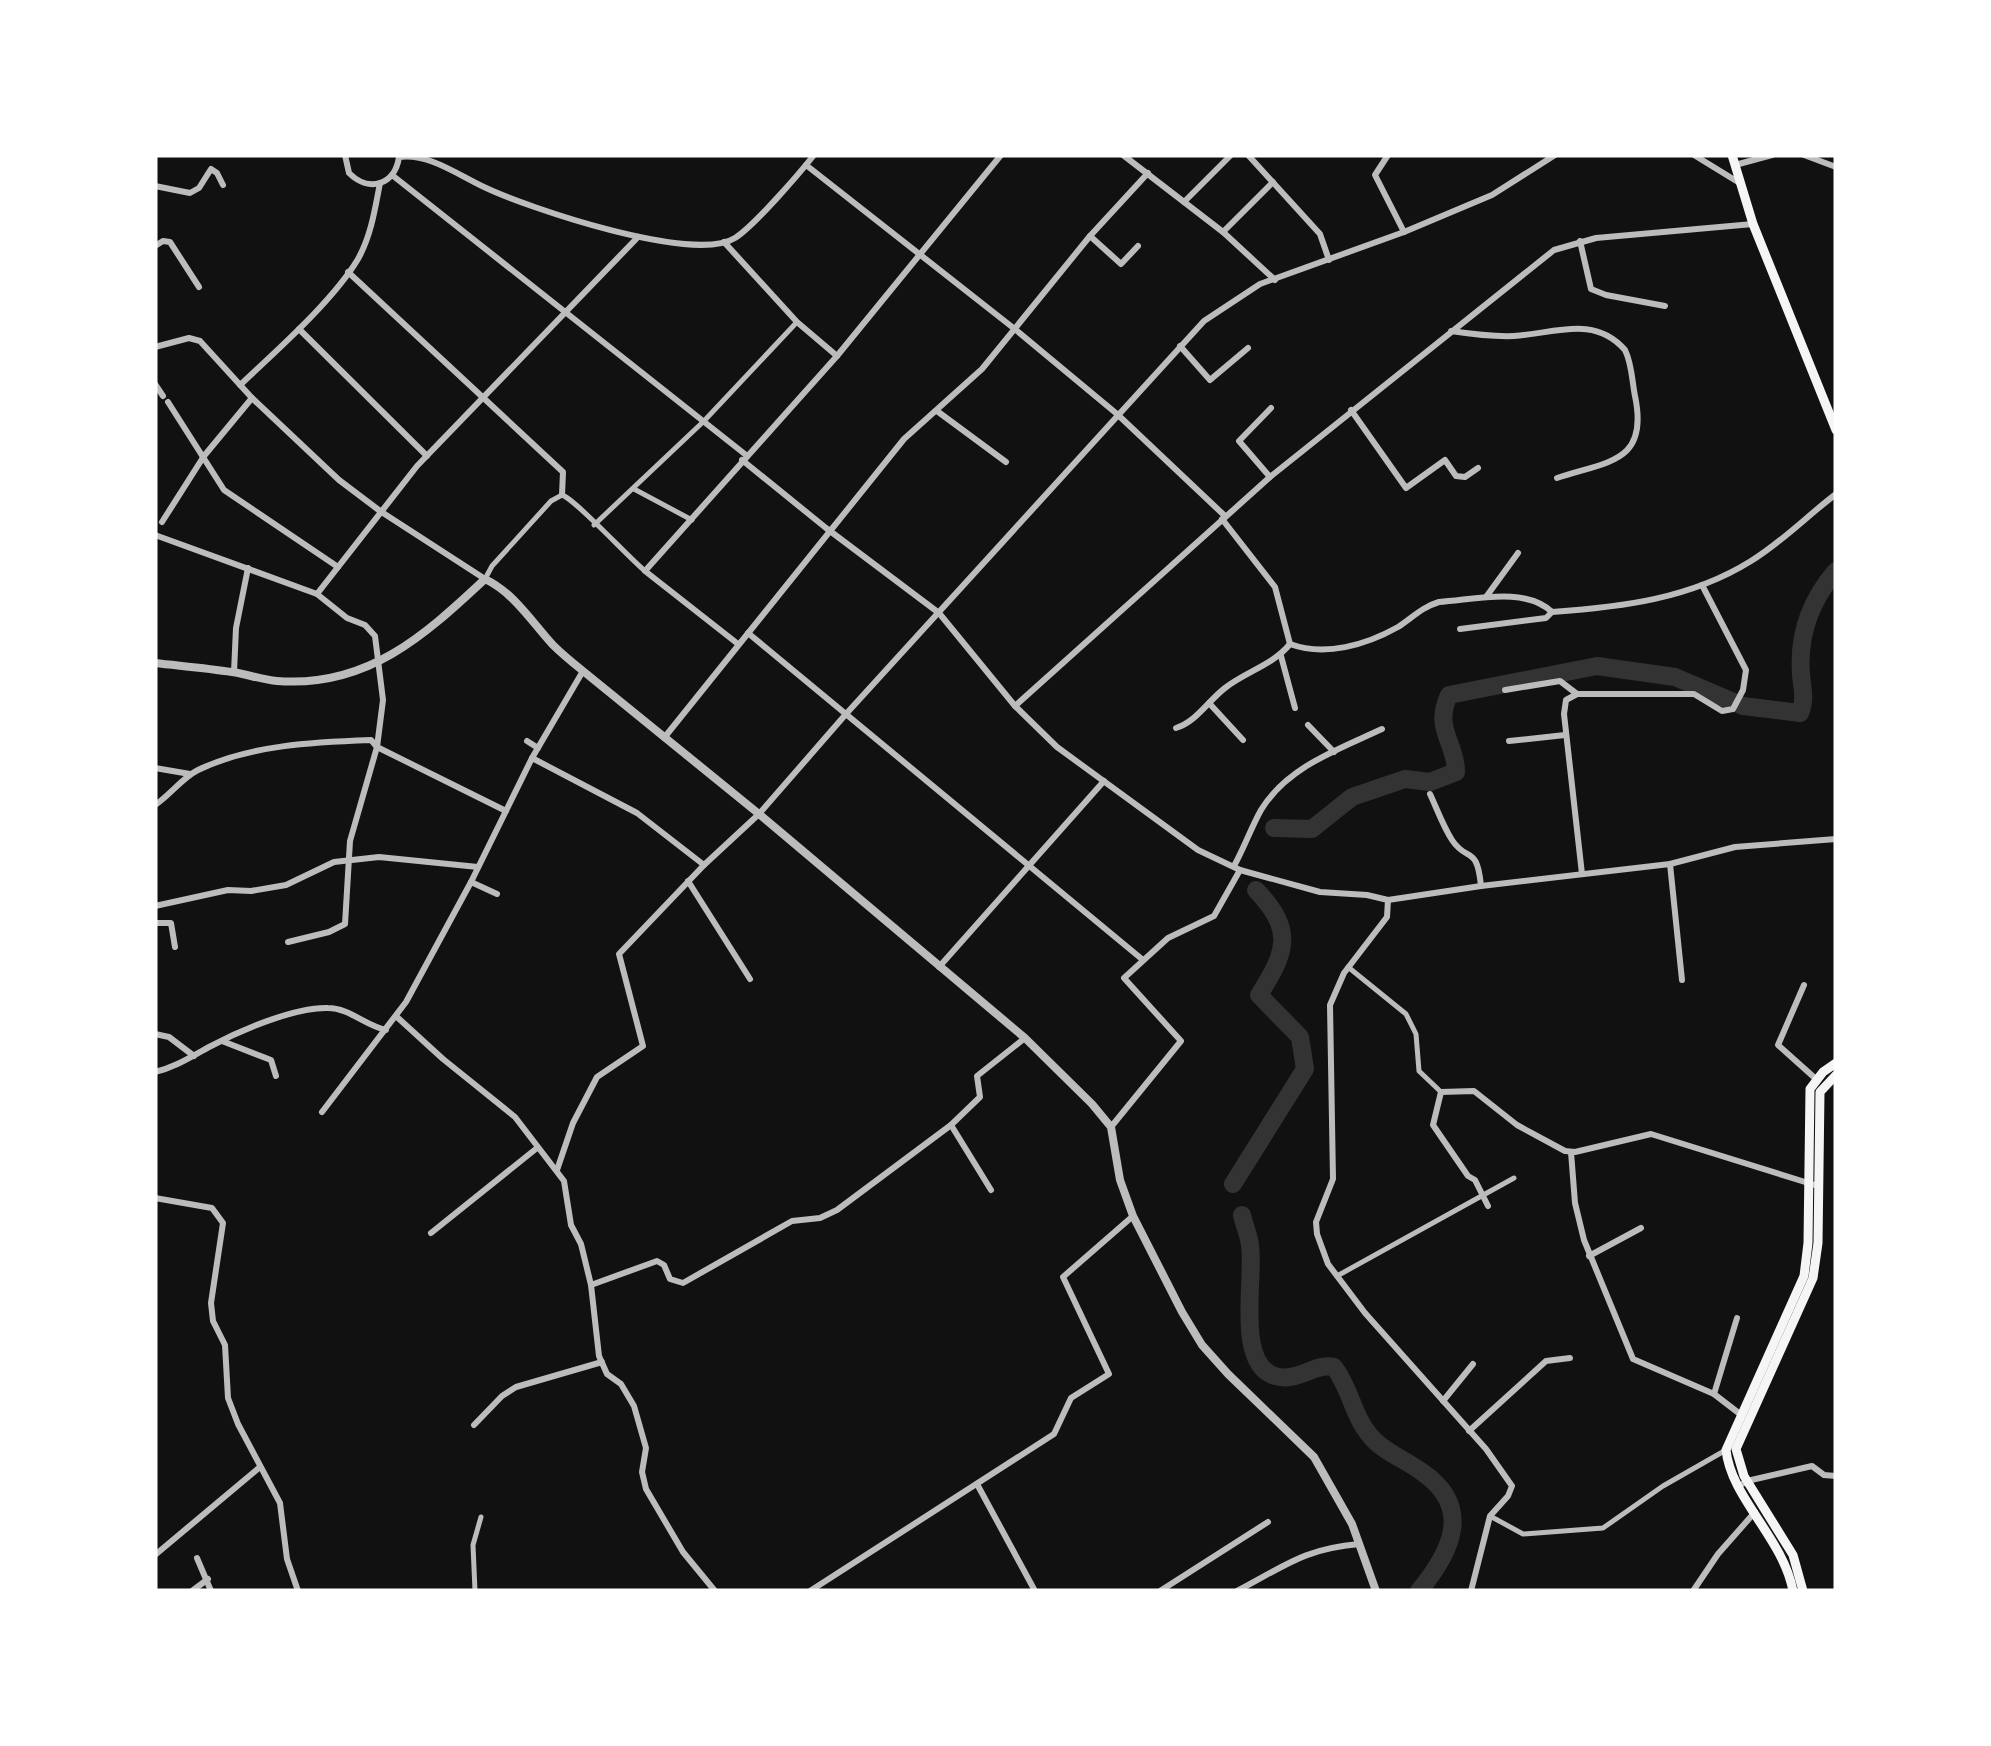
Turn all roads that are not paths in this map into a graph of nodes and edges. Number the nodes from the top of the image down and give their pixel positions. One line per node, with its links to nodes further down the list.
1 (345, 155): 20 (street)
2 (814, 155): 14 (street)
3 (1001, 155): 33 (street)
4 (1123, 155): 16 (street)
5 (1231, 155): 23 (street)
6 (1248, 155): 18 (street)
7 (1388, 155): 26 (street)
8 (1555, 155): 26 (street)
9 (1694, 155): 19 (street)
10 (1772, 155): 13 (street)
11 (1804, 155): 15 (street)
12 (399, 156): 17 (street); 28 (street)
13 (1733, 160): 19 (main road)
14 (806, 165): 30 (street); 33 (street)
15 (1836, 167)
16 (1148, 174): 23 (street); 27 (street)
17 (392, 175): 20 (street); 39 (street)
18 (1273, 182): 25 (street); 34 (street)
19 (1739, 183): 24 (main road)
20 (380, 184): 35 (street)
21 (223, 185): 22 (street)
22 (155, 186)
23 (1184, 202): 25 (street)
24 (1754, 224): 29 (street); 57 (main road)
25 (1223, 232): 36 (street)
26 (1404, 232): 34 (street)
27 (1090, 236): 32 (street); 42 (street)
28 (638, 237): 30 (street); 39 (street)
29 (1580, 241): 38 (street); 43 (street)
30 (724, 242): 40 (street)
31 (155, 246): 37 (street)
32 (1138, 246)
33 (918, 256): 42 (street); 47 (street)
34 (1330, 260): 36 (street)
35 (348, 272): 41 (street); 50 (street)
36 (1276, 281): 44 (street)
37 (199, 287)
38 (1664, 306)
39 (564, 311): 50 (street); 56 (street)
40 (796, 322): 47 (street); 56 (street)
41 (299, 329): 49 (street); 59 (street)
42 (1016, 330): 54 (street); 55 (street)
43 (1449, 330): 53 (street); 64 (street)
44 (1180, 346): 46 (street); 55 (street)
45 (155, 347): 49 (street)
46 (1248, 348)
47 (837, 356): 60 (street)
48 (155, 384): 58 (street)
49 (240, 385): 51 (street)
50 (484, 397): 59 (street); 67 (street)
51 (252, 398): 58 (street); 68 (street)
52 (1271, 408): 63 (street)
53 (1351, 410): 62 (street); 63 (street)
54 (936, 411): 61 (street); 73 (street)
55 (1117, 414): 69 (street); 83 (street)
56 (704, 420): 60 (street); 65 (street)
57 (1836, 430)
58 (204, 456): 71 (street); 76 (street)
59 (427, 456): 68 (street)
60 (744, 457): 70 (street); 73 (street)
61 (1006, 462)
62 (1478, 468)
63 (1270, 477): 69 (street)
64 (1557, 478)
65 (634, 489): 70 (street); 72 (street)
66 (1836, 494): 80 (street)
67 (562, 496): 72 (street); 79 (street)
68 (380, 511): 76 (street); 79 (street)
69 (1224, 517): 88 (street); 97 (street)
70 (692, 520): 78 (street)
71 (162, 522)
72 (594, 525): 78 (street)
73 (830, 530): 83 (street); 86 (street)
74 (155, 534): 77 (street)
75 (1518, 553): 82 (street)
76 (338, 567): 81 (street)
77 (248, 568): 81 (street); 93 (street)
78 (645, 571): 87 (street)
79 (484, 579): 90 (street); 92 (street)
80 (1702, 585): 84 (street); 95 (street)
81 (317, 594): 90 (street)
82 (1485, 598): 84 (street); 88 (street)
83 (940, 612): 97 (street); 99 (street)
84 (1552, 612): 85 (street)
85 (1460, 629)
86 (748, 633): 87 (street); 99 (street)
87 (738, 644): 104 (street)
88 (1290, 644): 89 (street)
89 (1281, 655): 96 (street); 98 (street)
90 (380, 662): 93 (street); 108 (street)
91 (155, 663): 93 (street)
92 (583, 671): 104 (street); 109 (street)
93 (234, 672)
94 (1504, 690): 95 (street)
95 (1577, 694): 103 (street)
96 (1208, 703): 101 (street); 105 (street)
97 (1015, 706): 114 (street)
98 (1295, 708)
99 (846, 714): 118 (street); 123 (street)
100 (1308, 725): 110 (street)
101 (1176, 728)
102 (1382, 729): 110 (street)
103 (1565, 735): 107 (street); 126 (street)
104 (664, 738): 118 (street)
105 (1243, 740)
106 (527, 741): 109 (street)
107 (1509, 741)
108 (376, 747): 113 (street); 117 (street); 120 (street)
109 (538, 748): 111 (street)
110 (1334, 752): 125 (street)
111 (532, 758): 117 (street); 122 (street)
112 (155, 768): 113 (street)
113 (190, 774): 116 (street)
114 (1104, 781): 123 (street); 125 (street)
115 (1430, 794): 129 (street)
116 (155, 805)
117 (506, 811): 124 (street)
118 (760, 814): 122 (street); 138 (street)
119 (1834, 838): 121 (street)
120 (349, 861): 124 (street); 132 (street); 134 (street)
121 (1670, 864): 126 (street); 140 (street)
122 (704, 865): 127 (street)
123 (1028, 865): 136 (street); 138 (street)
124 (478, 866): 128 (street)
125 (1237, 868): 131 (street); 136 (street)
126 (1582, 874): 129 (street)
127 (688, 881): 139 (street); 159 (street)
128 (471, 882): 130 (street); 142 (street)
129 (1480, 886): 131 (street)
130 (496, 894)
131 (1388, 900): 137 (street)
132 (155, 906)
133 (155, 923): 135 (street)
134 (288, 942)
135 (175, 947)
136 (1144, 960): 156 (street)
137 (1348, 967): 153 (street); 170 (street)
138 (938, 968): 145 (street)
139 (750, 979)
140 (1682, 980)
141 (1804, 984): 152 (street)
142 (397, 1016): 143 (street); 157 (street)
143 (387, 1030): 146 (street); 154 (street)
144 (155, 1034): 147 (street)
145 (1025, 1038): 155 (street); 156 (street)
146 (221, 1041): 147 (street); 151 (street)
147 (194, 1056): 149 (street)
148 (1836, 1062): 152 (main road)
149 (155, 1072)
150 (1836, 1075): 161 (main road)
151 (276, 1076)
152 (1816, 1079): 161 (main road)
153 (1442, 1092): 158 (street); 163 (street)
154 (322, 1112)
155 (951, 1125): 162 (street); 171 (street)
156 (1111, 1127): 166 (street)
157 (537, 1148): 159 (street); 168 (street)
158 (1571, 1152): 161 (street); 169 (street)
159 (557, 1170): 171 (street)
160 (1514, 1178): 163 (street)
161 (1813, 1185): 178 (main road); 185 (main road)
162 (991, 1190)
163 (1484, 1194): 165 (street); 170 (street)
164 (155, 1198): 182 (street)
165 (1488, 1206)
166 (1133, 1216): 184 (street); 190 (street)
167 (1641, 1228): 169 (street)
168 (430, 1233)
169 (1589, 1256): 176 (street)
170 (1337, 1276): 177 (street)
171 (591, 1284): 174 (street)
172 (1738, 1318): 176 (street)
173 (1570, 1358): 180 (street)
174 (602, 1362): 179 (street); 199 (street)
175 (1473, 1364): 177 (street)
176 (1714, 1394): 178 (street)
177 (1442, 1401): 180 (street)
178 (1740, 1414): 181 (main road)
179 (474, 1425)
180 (1469, 1431): 188 (street)
181 (1726, 1450): 185 (main road); 188 (street)
182 (260, 1468): 191 (street); 194 (street)
183 (1836, 1476): 185 (street)
184 (977, 1484): 200 (street); 201 (street)
185 (1743, 1484): 186 (main road); 195 (main road)
186 (1756, 1511): 195 (main road); 206 (street)
187 (481, 1516): 198 (street)
188 (1490, 1516): 205 (street)
189 (1268, 1522): 202 (street)
190 (1359, 1544): 203 (street); 204 (street)
191 (155, 1555)
192 (197, 1558): 193 (street)
193 (208, 1578): 196 (street); 197 (street)
194 (294, 1589)
195 (1797, 1590)
196 (192, 1591)
197 (211, 1591)
198 (476, 1591)
199 (715, 1591)
200 (810, 1591)
201 (1035, 1591)
202 (1160, 1591)
203 (1237, 1591)
204 (1376, 1591)
205 (1471, 1591)
206 (1693, 1591)

